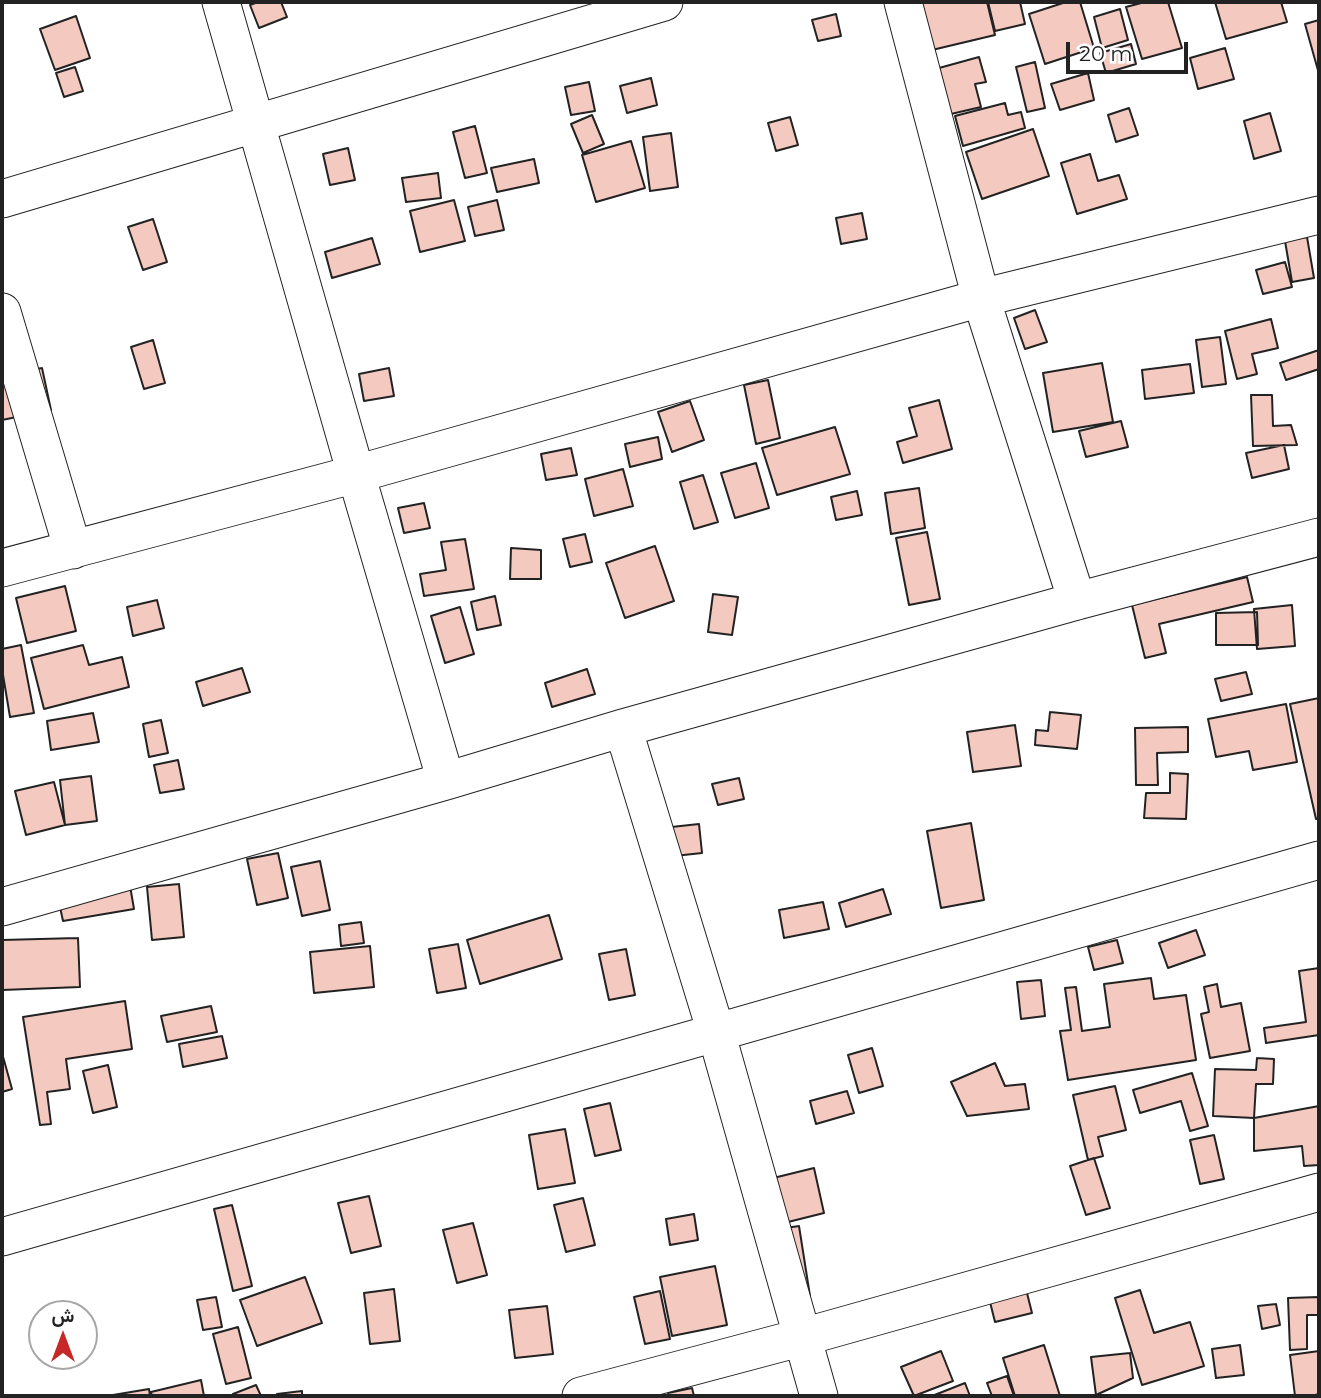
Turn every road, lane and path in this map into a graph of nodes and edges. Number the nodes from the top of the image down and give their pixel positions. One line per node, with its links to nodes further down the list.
1 (221, 2): 4 (street)
2 (664, 2): 4 (street)
3 (903, 2): 7 (street)
4 (255, 124): 5 (street); 9 (street)
5 (2, 199)
6 (1319, 215): 7 (street)
7 (981, 298): 9 (street); 13 (street)
8 (2, 312): 11 (street)
9 (356, 474): 11 (street); 15 (street)
10 (1319, 537): 13 (street)
11 (73, 550): 12 (street)
12 (2, 568)
13 (1077, 601): 14 (street)
14 (623, 728): 15 (street); 18 (street)
15 (446, 780): 17 (street)
16 (1319, 860): 18 (street)
17 (2, 907)
18 (716, 1032): 20 (street); 21 (street)
19 (1319, 1192): 21 (street)
20 (2, 1237)
21 (803, 1337): 22 (street); 23 (street)
22 (581, 1396)
23 (819, 1396)

